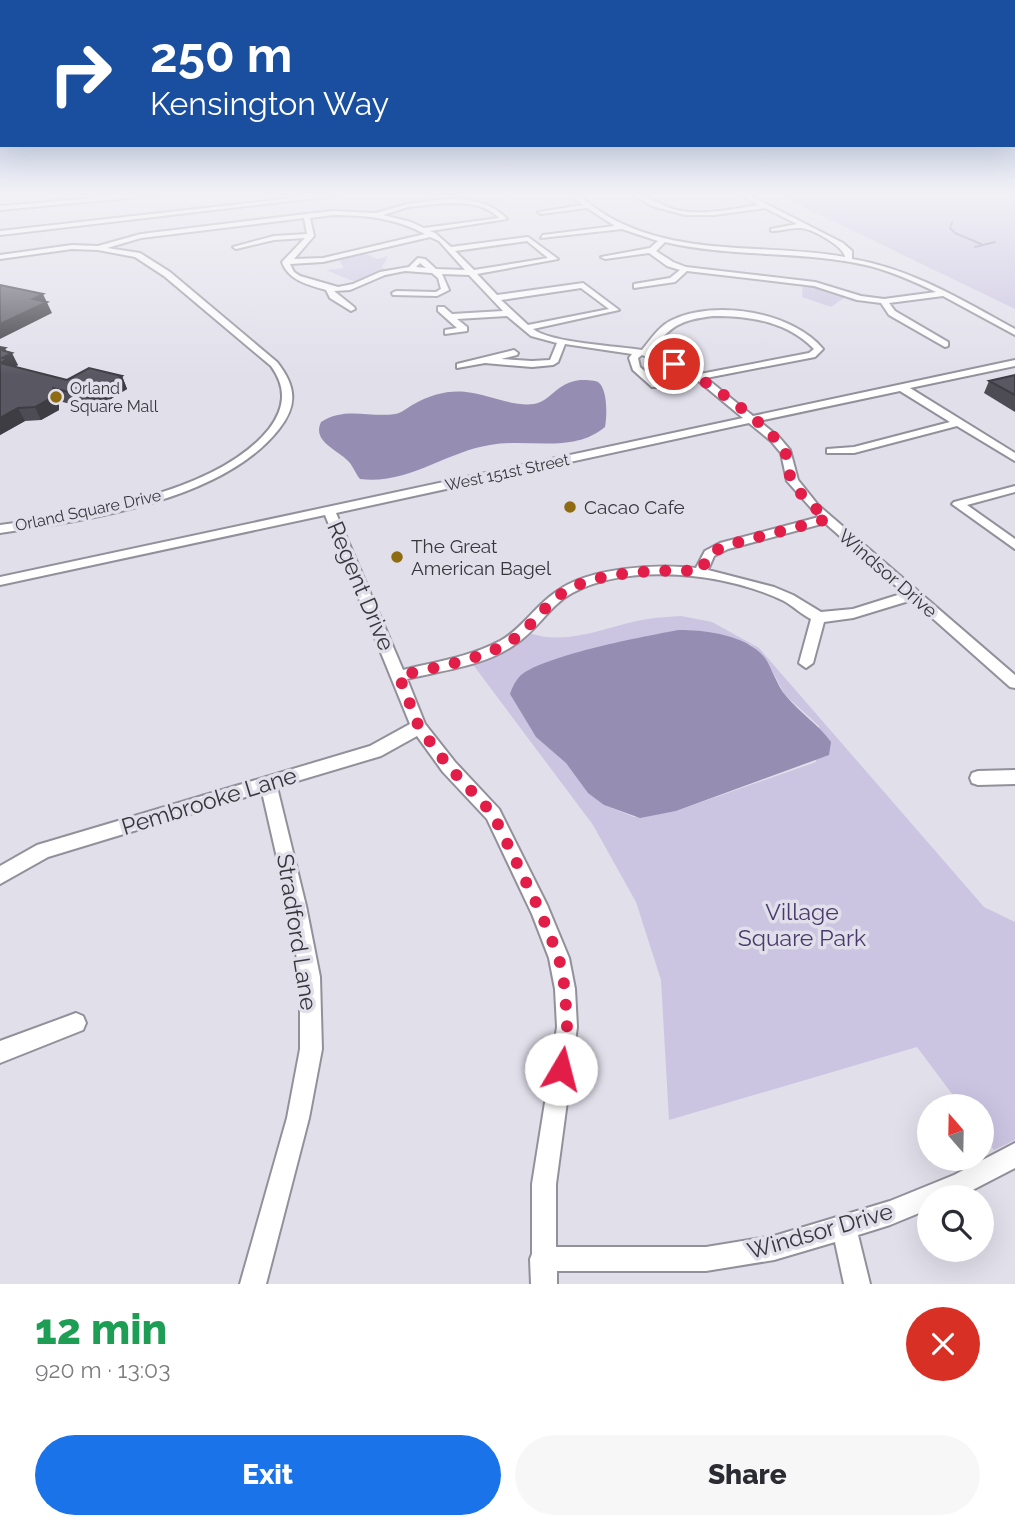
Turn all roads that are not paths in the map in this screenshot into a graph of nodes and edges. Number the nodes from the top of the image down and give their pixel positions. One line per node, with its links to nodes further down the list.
1 (136, 255): 48 (street, Orland Square Drive)
2 (293, 255): 12 (street)
3 (342, 255): 12 (street)
4 (455, 255): 14 (street)
5 (549, 255): 14 (street)
6 (619, 255): 10 (street)
7 (658, 255): 13 (street)
8 (804, 255): 11 (street)
9 (848, 255): 11 (street)
10 (605, 257)
11 (849, 260): 19 (street)
12 (286, 262): 17 (street)
13 (685, 269): 16 (street); 21 (street)
14 (472, 272): 15 (street); 20 (street)
15 (439, 278): 17 (street); 18 (street)
16 (637, 286)
17 (330, 290): 22 (street)
18 (396, 293)
19 (941, 294): 21 (street); 28 (street)
20 (496, 298): 24 (street); 26 (street)
21 (884, 301): 30 (street)
22 (351, 309)
23 (441, 309): 25 (street)
24 (509, 313): 25 (street); 26 (street)
25 (451, 317): 27 (street)
26 (525, 328): 29 (street, Windsor Drive)
27 (447, 332)
28 (1015, 332)
29 (562, 341): 31 (street, Windsor Drive); 34 (street)
30 (945, 344)
31 (641, 352): 35 (street, Windsor Drive); 37 (street); 38 (street)
32 (485, 360): 34 (street); 34 (street); 36 (street)
33 (1015, 363): 40 (street, West 151st Street)
34 (526, 364)
35 (674, 364): 37 (street); 38 (street, Windsor Drive)
36 (460, 366)
37 (638, 370): 39 (street)
38 (699, 377): 41 (street, Windsor Drive)
39 (655, 385)
40 (901, 387): 41 (street, West 151st Street); 42 (street)
41 (753, 419): 46 (street, West 151st Street); 47 (street, Windsor Drive)
42 (959, 423): 43 (street); 44 (street)
43 (831, 451)
44 (1015, 458)
45 (1015, 489): 49 (street)
46 (329, 510): 51 (street, West 151st Street); 55 (street, Regent Drive)
47 (828, 519): 50 (street); 52 (street, Windsor Drive)
48 (0, 529)
49 (1015, 545)
50 (701, 571): 53 (street); 55 (street)
51 (0, 581)
52 (913, 595): 53 (street); 56 (street, Windsor Drive)
53 (818, 617): 54 (street)
54 (806, 663)
55 (399, 676): 57 (street, Regent Drive)
56 (1015, 683)
57 (419, 727): 60 (street, Pembrooke Lane); 68 (street, Regent Drive)
58 (1015, 777): 59 (street)
59 (978, 778)
60 (268, 783): 61 (street, Pembrooke Lane); 69 (street, Stradford Lane)
61 (0, 876)
62 (76, 1024): 63 (street)
63 (0, 1052)
64 (1015, 1155): 65 (street, Windsor Drive)
65 (960, 1185)
66 (917, 1202): 67 (street, Windsor Drive)
67 (844, 1227): 68 (street, Windsor Drive); 71 (street)
68 (542, 1259): 70 (street, Regent Drive)
69 (253, 1284)
70 (544, 1284)
71 (857, 1284)

